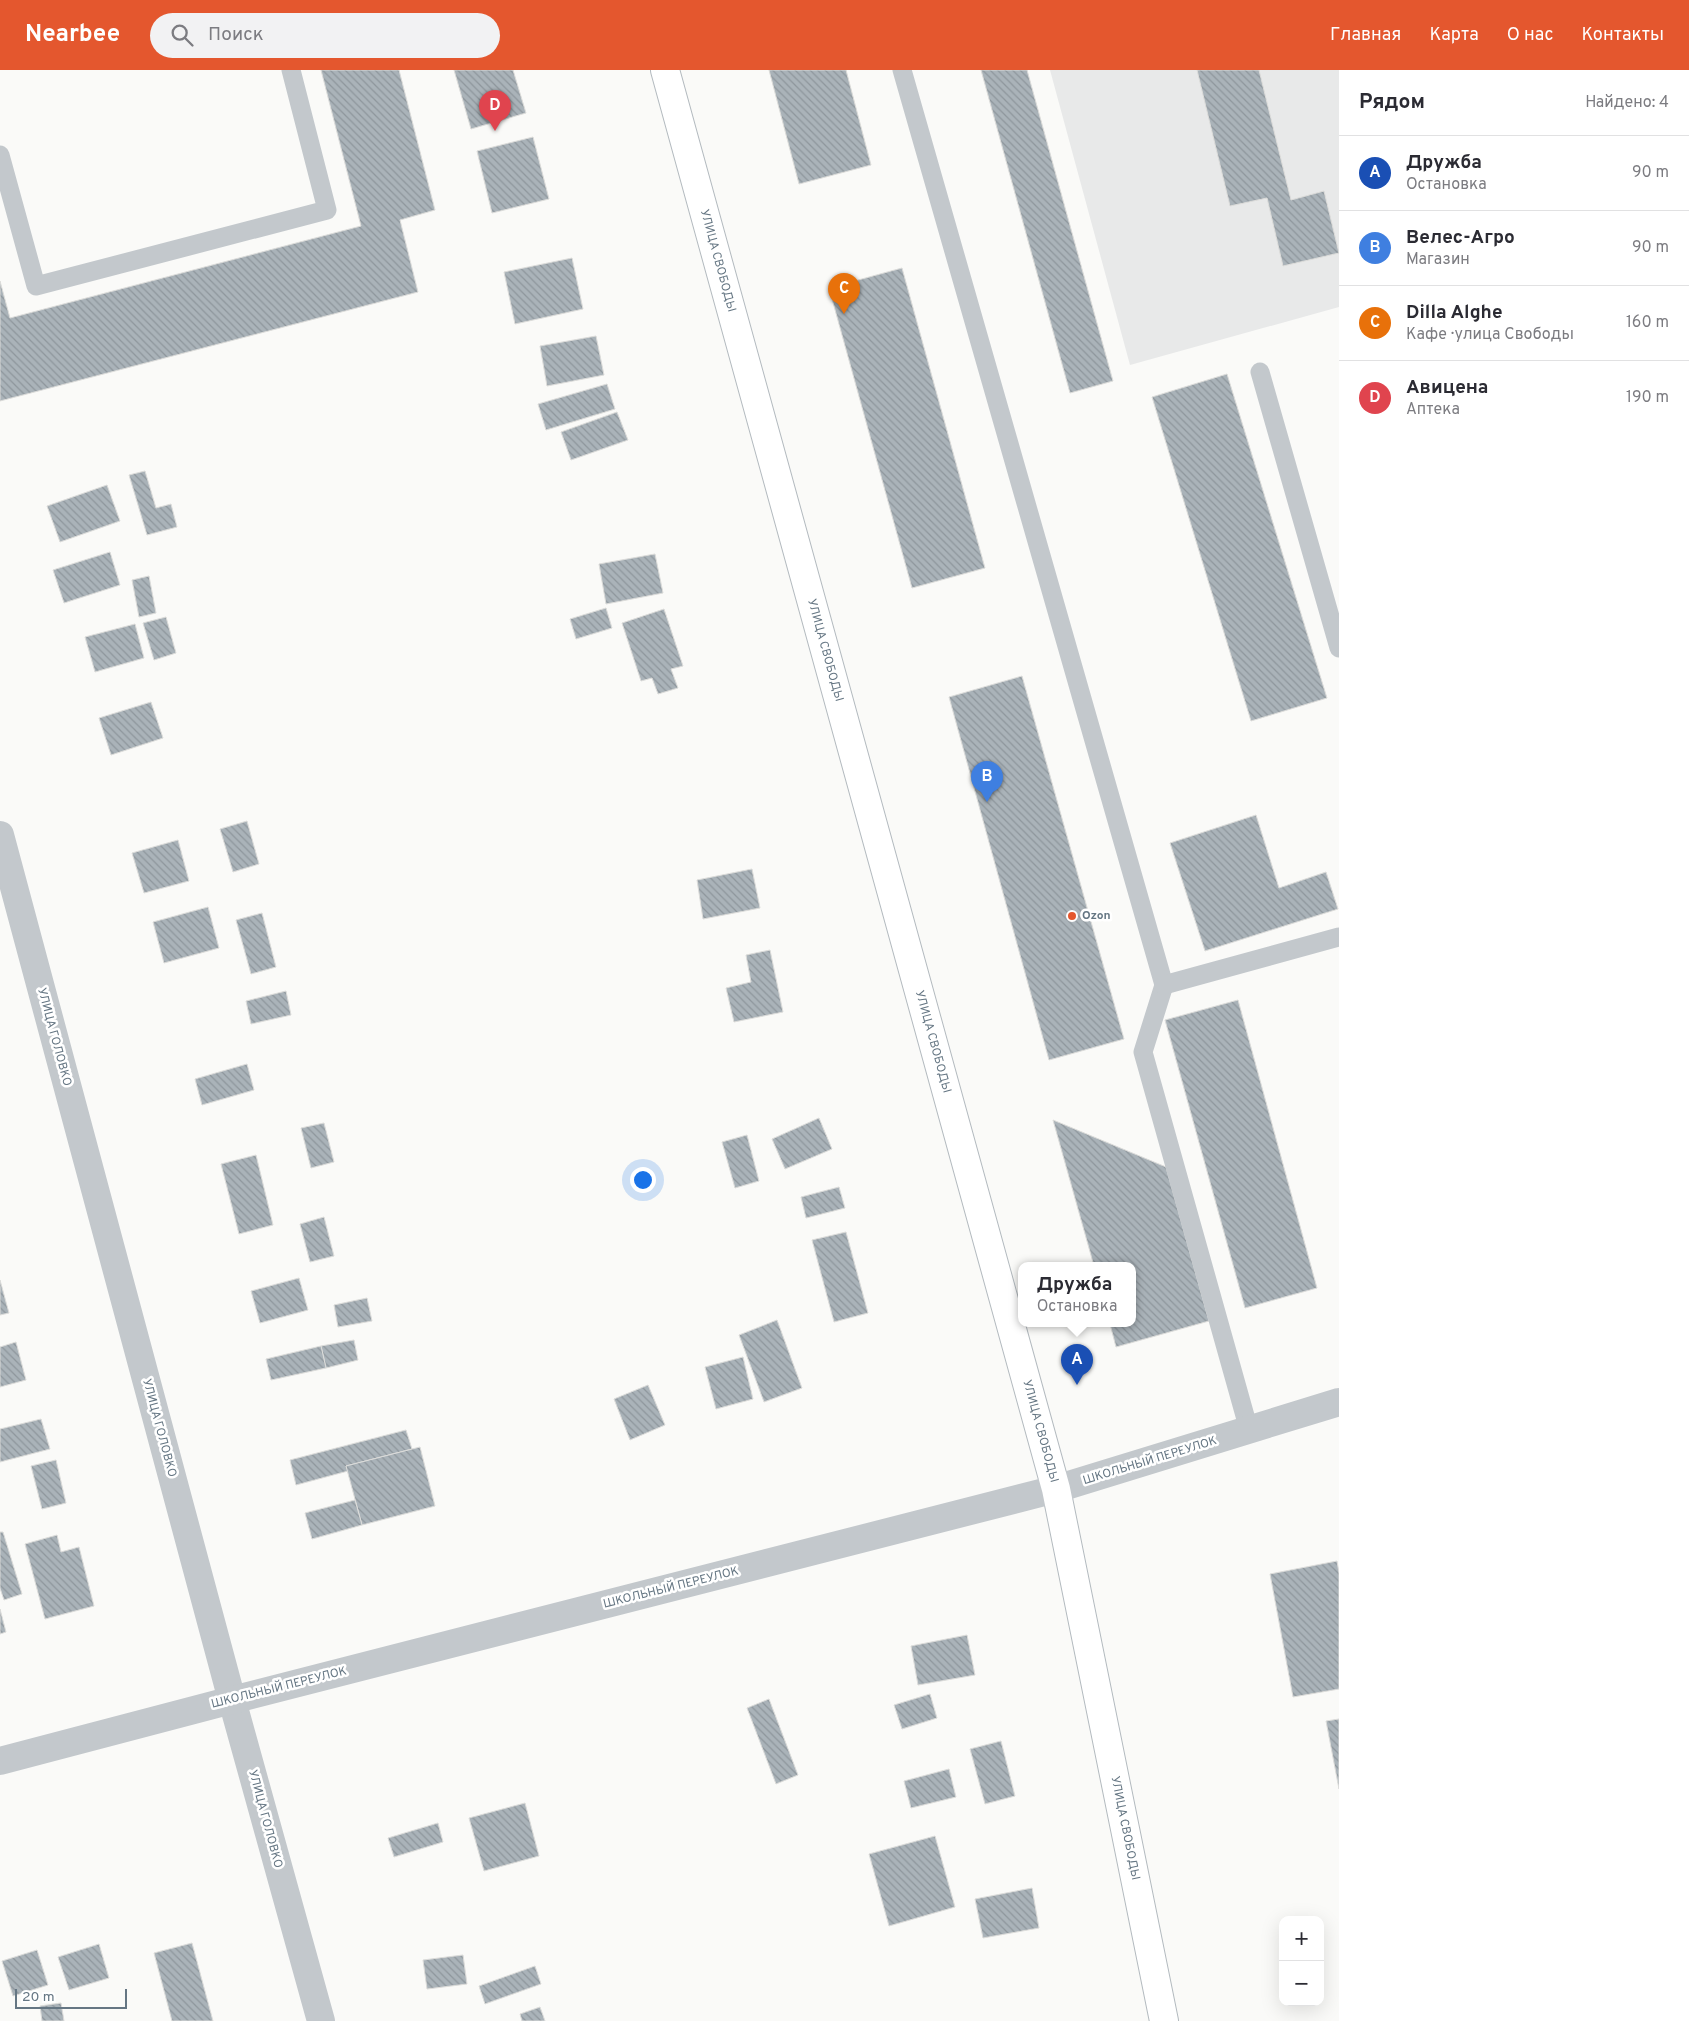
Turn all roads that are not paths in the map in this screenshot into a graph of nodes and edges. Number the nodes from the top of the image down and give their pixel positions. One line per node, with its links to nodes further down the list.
1 (292, 70): 4 (lane)
2 (665, 70): 12 (main road, УЛИЦА СВОБОДЫ)
3 (902, 70): 9 (lane)
4 (0, 155)
5 (1260, 372): 6 (lane)
6 (1339, 648)
7 (0, 835): 13 (street, УЛИЦА ГОЛОВКО)
8 (1339, 936): 9 (lane)
9 (1164, 985): 11 (lane)
10 (1339, 1402): 11 (street, ШКОЛЬНЫЙ ПЕРЕУЛОК)
11 (1249, 1430): 12 (street, ШКОЛЬНЫЙ ПЕРЕУЛОК)
12 (1056, 1490): 13 (street, ШКОЛЬНЫЙ ПЕРЕУЛОК); 16 (main road, УЛИЦА СВОБОДЫ)
13 (232, 1700): 14 (street, ШКОЛЬНЫЙ ПЕРЕУЛОК); 15 (street, УЛИЦА ГОЛОВКО)
14 (0, 1761)
15 (320, 2021)
16 (1164, 2021)

